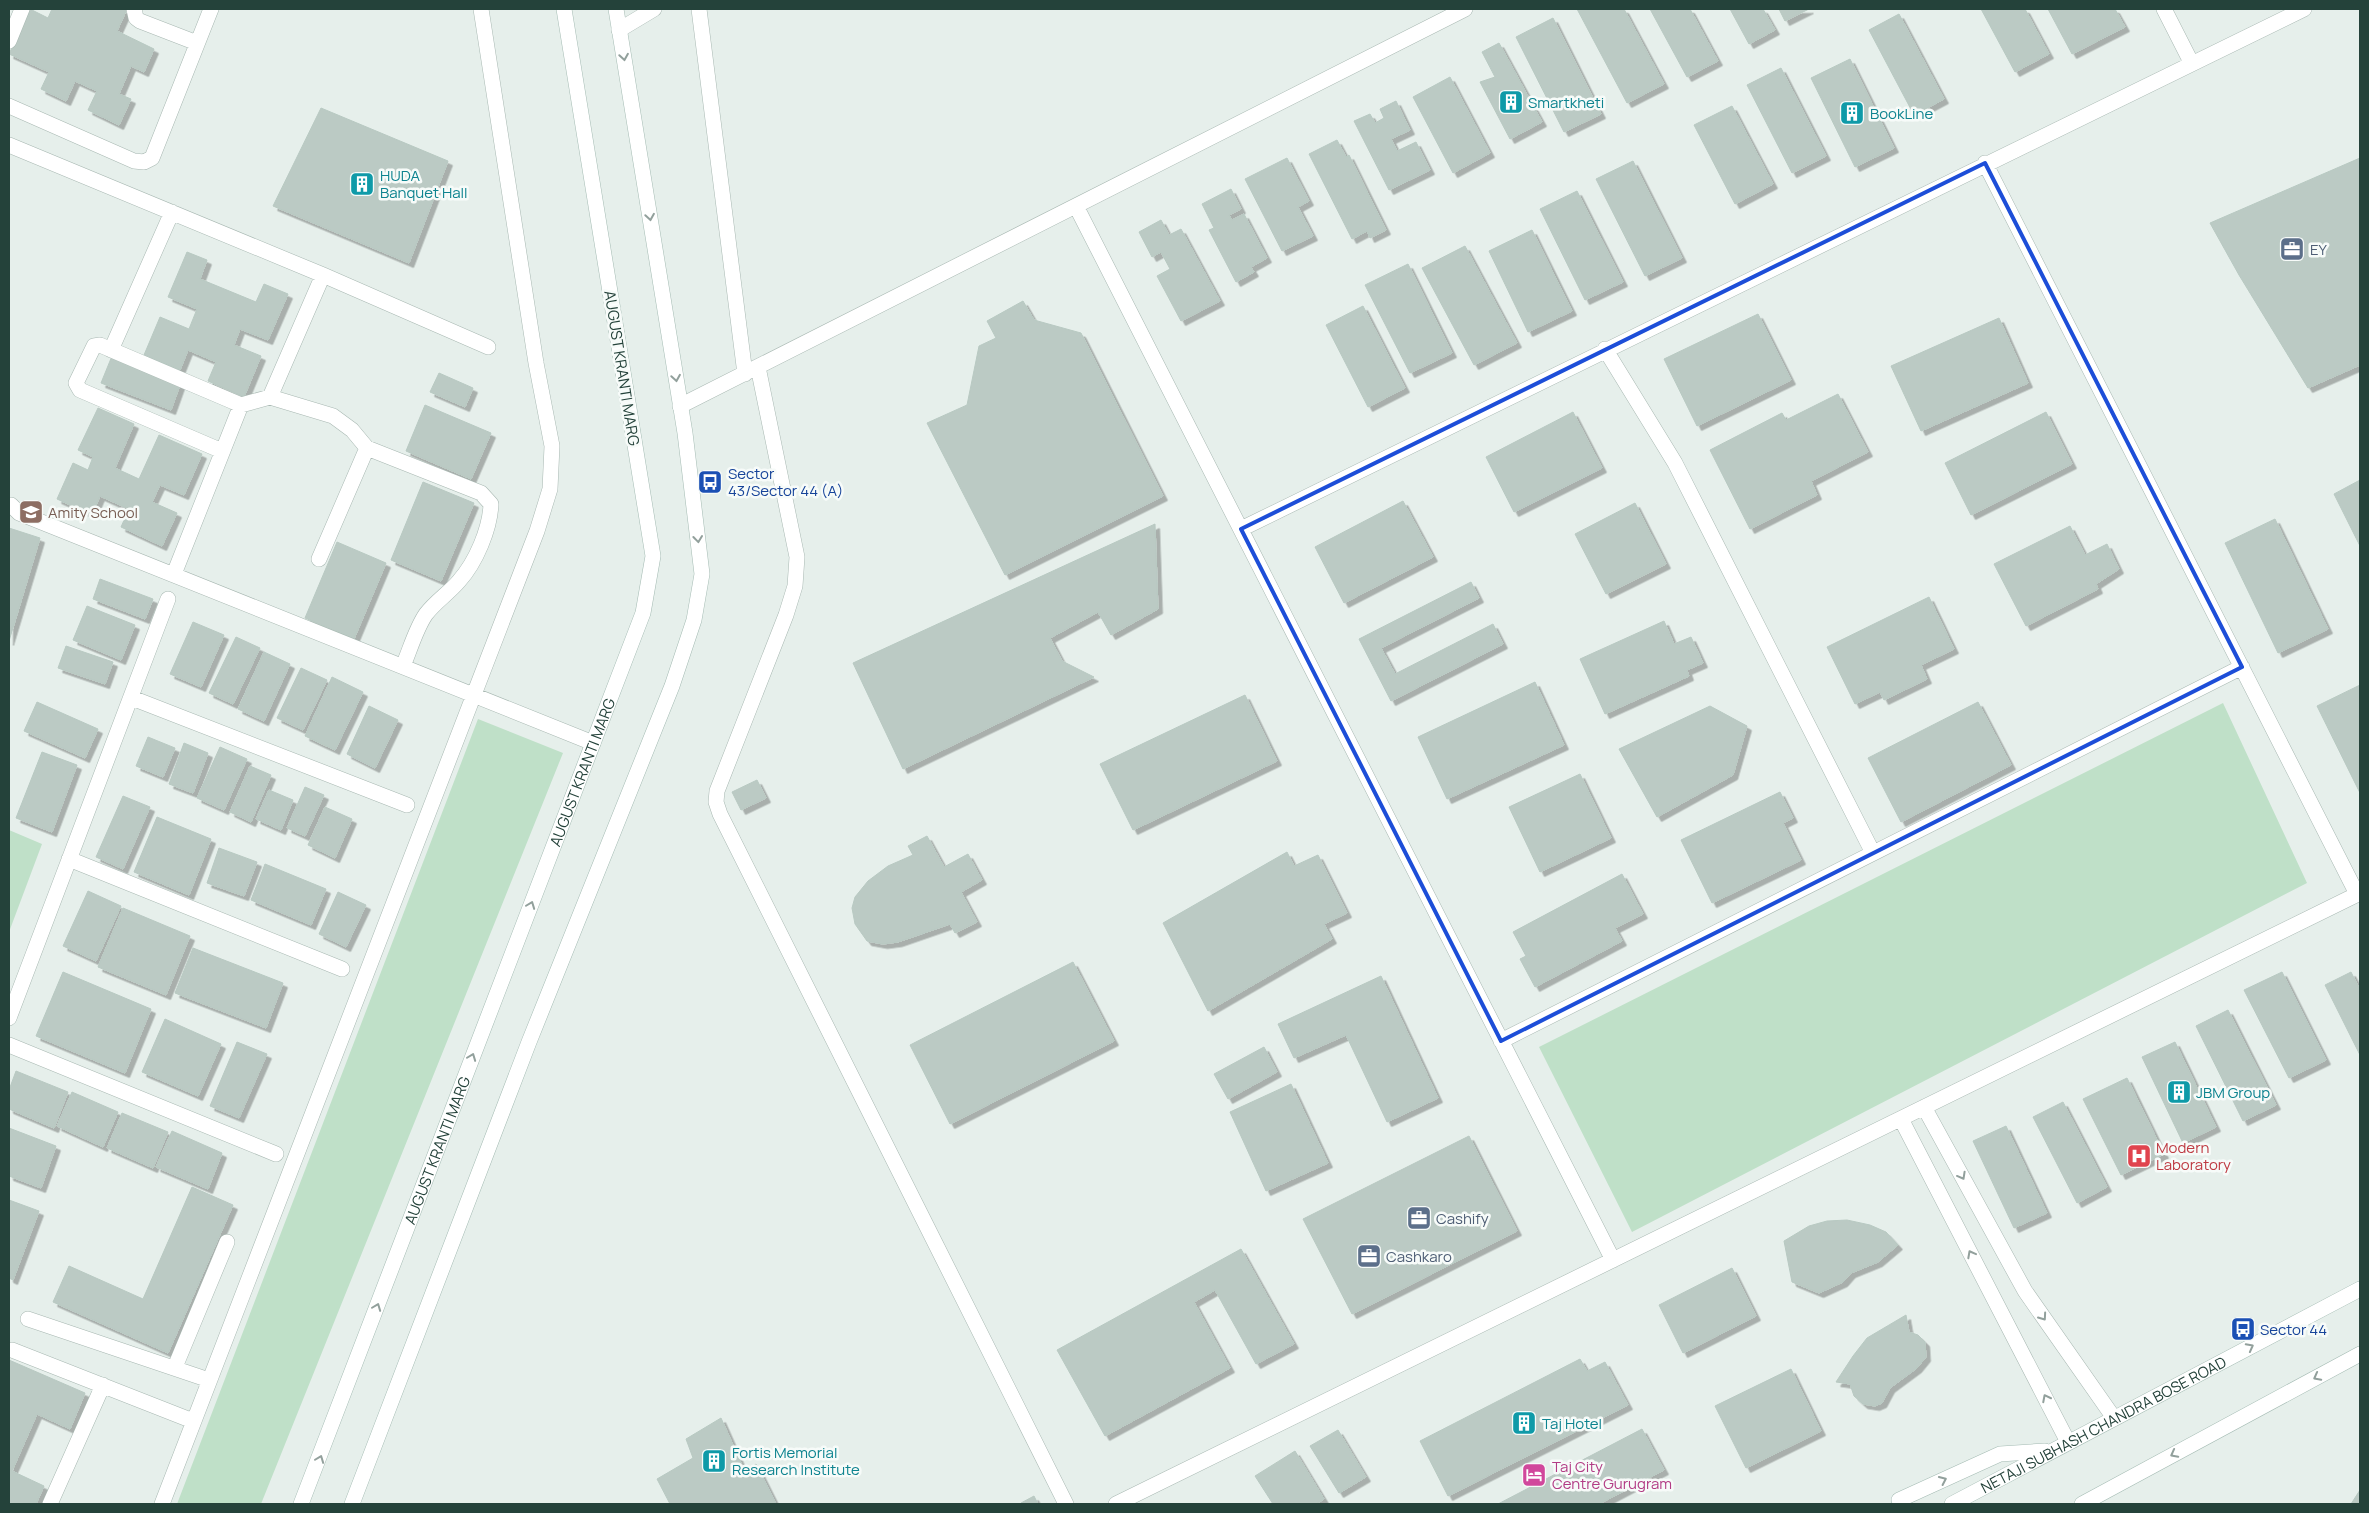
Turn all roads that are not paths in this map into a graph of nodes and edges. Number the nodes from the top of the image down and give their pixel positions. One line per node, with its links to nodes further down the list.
1 (22, 9): 13 (street)
2 (134, 9): 14 (street)
3 (211, 9): 14 (street)
4 (481, 9): 38 (street)
5 (564, 9): 40 (street, AUGUST KRANTI MARG)
6 (616, 9): 12 (street)
7 (654, 9): 12 (street)
8 (699, 9): 25 (street)
9 (1465, 9): 19 (street)
10 (2164, 9): 15 (street)
11 (2304, 9): 15 (street)
12 (619, 30): 28 (street, one-way to 28)
13 (9, 40)
14 (197, 43): 16 (street)
15 (2191, 62): 18 (street)
16 (9, 106)
17 (9, 145): 20 (street)
18 (1985, 163): 23 (street); 37 (street)
19 (1076, 206): 25 (street); 32 (street)
20 (172, 212): 21 (street); 24 (street)
21 (323, 274): 22 (street); 26 (street)
22 (488, 347)
23 (1604, 349): 32 (street); 42 (street)
24 (111, 350): 27 (street); 30 (street)
25 (752, 370): 28 (street); 70 (street)
26 (270, 397): 27 (street); 29 (street)
27 (240, 405): 30 (street)
28 (680, 406): 69 (street, one-way to 69)
29 (367, 448): 33 (street); 36 (street)
30 (222, 451): 34 (street)
31 (11, 505): 34 (street)
32 (1241, 529): 47 (street)
33 (319, 559)
34 (174, 574): 36 (street)
35 (168, 599): 39 (street)
36 (403, 666): 38 (street)
37 (2242, 667): 42 (street); 44 (street)
38 (472, 694): 40 (street); 59 (street)
39 (132, 698): 41 (street); 43 (street)
40 (593, 743): 68 (street, AUGUST KRANTI MARG, one-way to 40)
41 (407, 805)
42 (1873, 853): 47 (street)
43 (69, 859): 45 (street); 46 (street)
44 (2359, 894): 49 (street)
45 (342, 969)
46 (9, 1018)
47 (1501, 1041): 53 (street)
48 (9, 1044): 51 (street)
49 (1924, 1107): 50 (street); 61 (street, one-way to 61)
50 (1900, 1119): 53 (street); 63 (street, one-way to 50)
51 (276, 1154)
52 (226, 1242): 58 (street)
53 (1613, 1260): 71 (street)
54 (2360, 1289): 61 (street, NETAJI SUBHASH CHANDRA BOSE ROAD, one-way to 54)
55 (28, 1319): 58 (street)
56 (12, 1350): 60 (street)
57 (2360, 1354): 73 (street, one-way to 73)
58 (175, 1368): 59 (street)
59 (209, 1380): 62 (street)
60 (103, 1386): 62 (street); 66 (street)
61 (2114, 1418): 63 (street, NETAJI SUBHASH CHANDRA BOSE ROAD)
62 (193, 1421): 67 (street)
63 (2068, 1442): 64 (street, NETAJI SUBHASH CHANDRA BOSE ROAD)
64 (2052, 1450): 65 (street, one-way to 64); 72 (street, NETAJI SUBHASH CHANDRA BOSE ROAD)
65 (1899, 1500)
66 (50, 1504)
67 (162, 1504)
68 (301, 1504)
69 (352, 1504)
70 (1066, 1504)
71 (1116, 1504)
72 (1952, 1504)
73 (2082, 1504)

